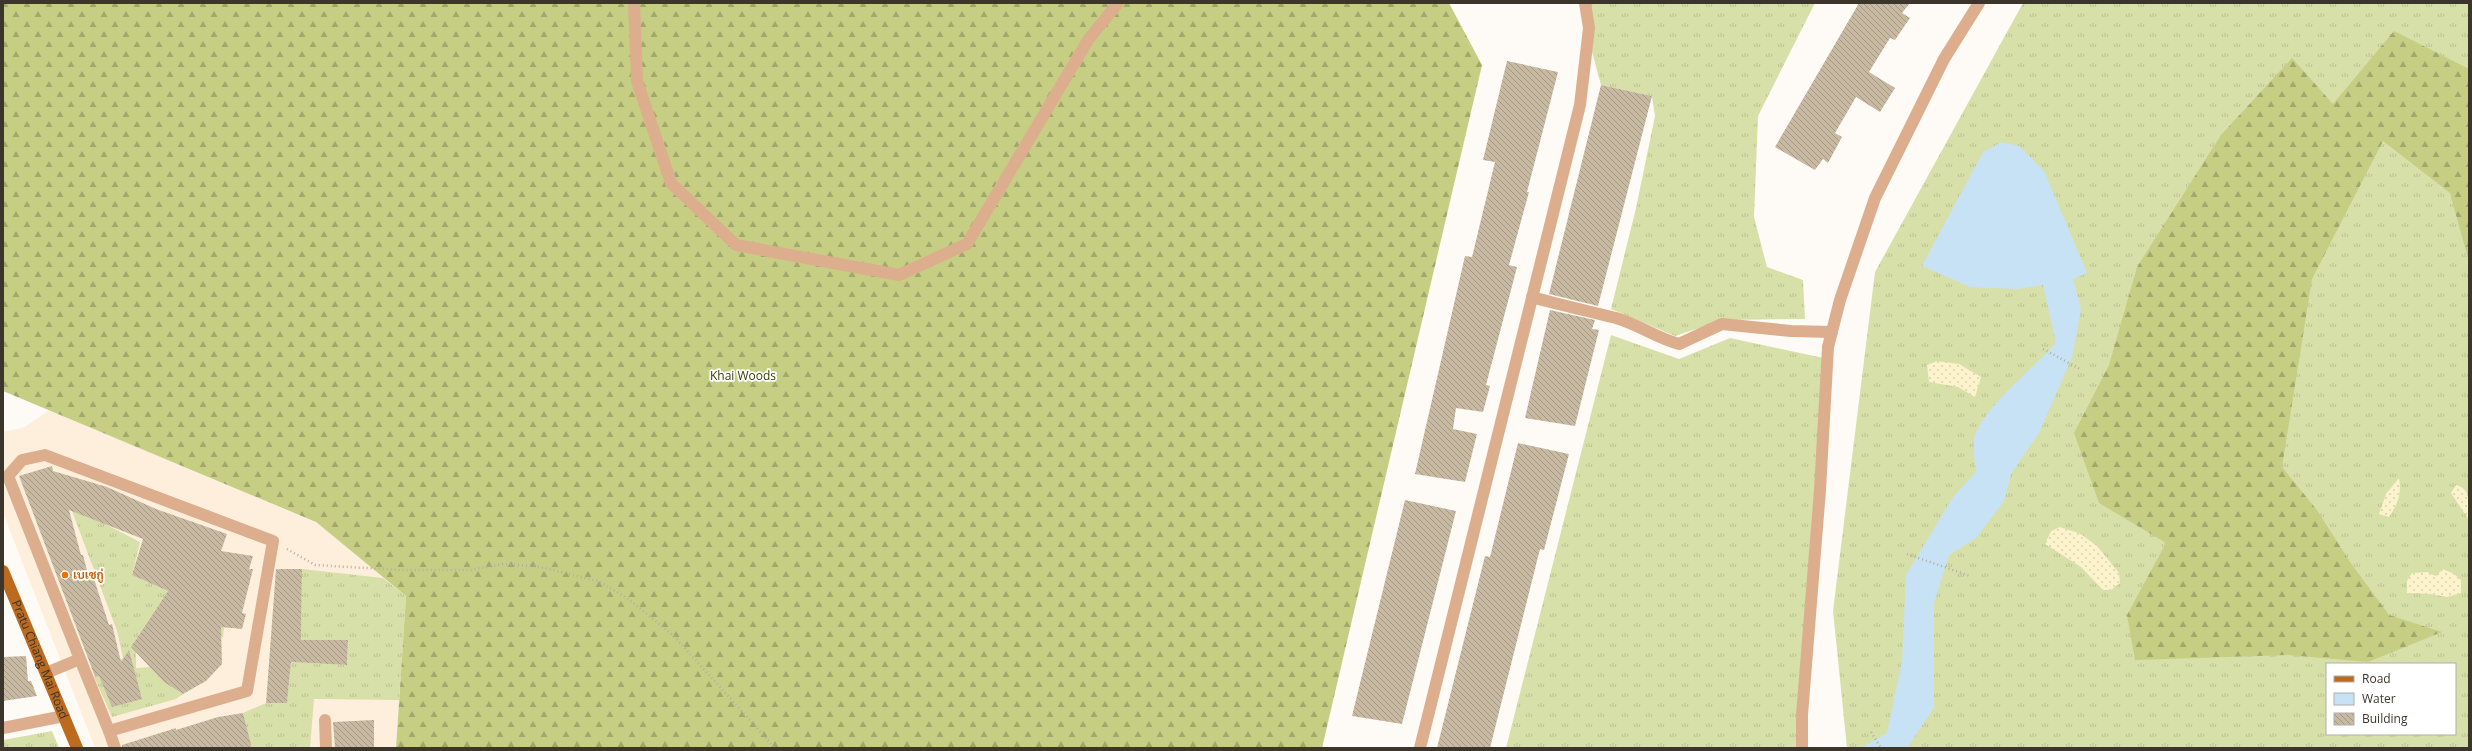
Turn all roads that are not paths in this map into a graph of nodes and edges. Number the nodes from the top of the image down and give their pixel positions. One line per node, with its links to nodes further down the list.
1 (634, 3): 2 (street)
2 (1118, 3)
3 (1585, 3): 5 (street)
4 (1979, 3): 6 (street)
5 (1532, 297): 6 (street); 17 (street)
6 (1832, 332): 18 (street)
7 (3, 571): 9 (main road, Pratu Chiang Mai Road)
8 (80, 659): 9 (street); 13 (street); 13 (street)
9 (46, 673): 10 (main road, Pratu Chiang Mai Road)
10 (64, 716): 12 (street); 14 (main road, Pratu Chiang Mai Road)
11 (325, 720): 16 (street)
12 (3, 728)
13 (109, 731): 15 (street)
14 (77, 748)
15 (115, 748)
16 (326, 748)
17 (1420, 748)
18 (1802, 748)

